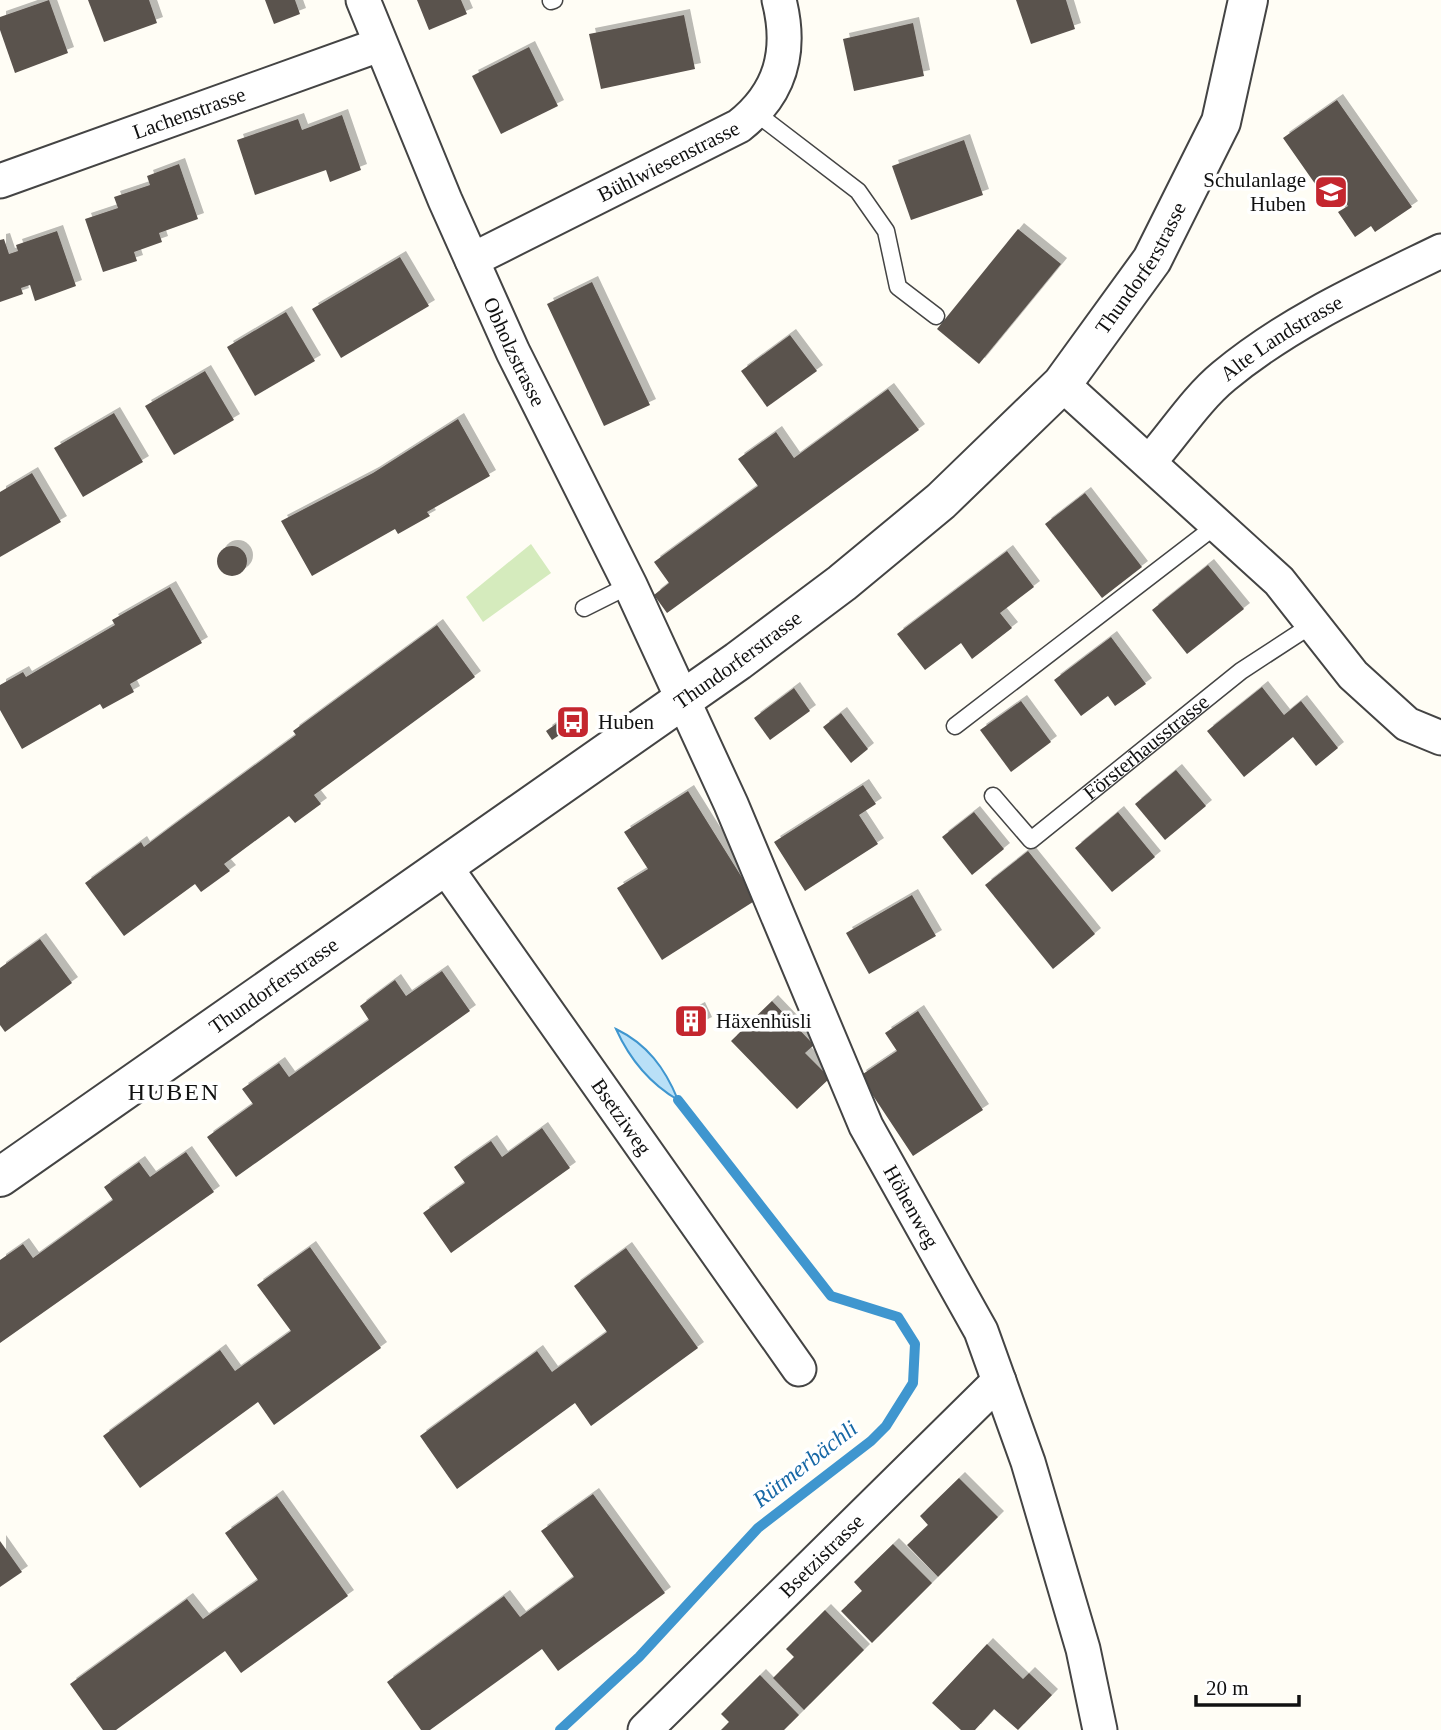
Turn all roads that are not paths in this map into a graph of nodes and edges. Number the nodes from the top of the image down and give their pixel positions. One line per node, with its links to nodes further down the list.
1 (363, 0): 4 (street, Obholzstrasse)
2 (779, 0): 5 (street, Bühlwiesenstrasse)
3 (1248, 0): 10 (street, Thundorferstrasse)
4 (379, 45): 6 (street, Lachenstrasse); 8 (street, Obholzstrasse)
5 (756, 113): 8 (street, Bühlwiesenstrasse); 9 (lane)
6 (0, 181)
7 (1441, 251): 11 (street, Alte Landstrasse)
8 (472, 260): 13 (street, Obholzstrasse)
9 (936, 316)
10 (1062, 384): 11 (street); 16 (street, Thundorferstrasse)
11 (1150, 461): 12 (street)
12 (1218, 524): 15 (street); 17 (lane)
13 (630, 585): 14 (lane); 16 (street, Obholzstrasse)
14 (584, 608)
15 (1313, 624): 18 (street); 19 (lane, Försterhausstrasse)
16 (682, 698): 20 (street, Thundorferstrasse); 23 (street, Höhenweg)
17 (955, 726)
18 (1441, 738)
19 (993, 796)
20 (444, 865): 21 (street, Thundorferstrasse); 22 (street, Bsetziweg)
21 (0, 1177)
22 (799, 1369)
23 (999, 1381): 24 (street, Höhenweg); 25 (street, Bsetzistrasse)
24 (1097, 1727)
25 (645, 1730)

